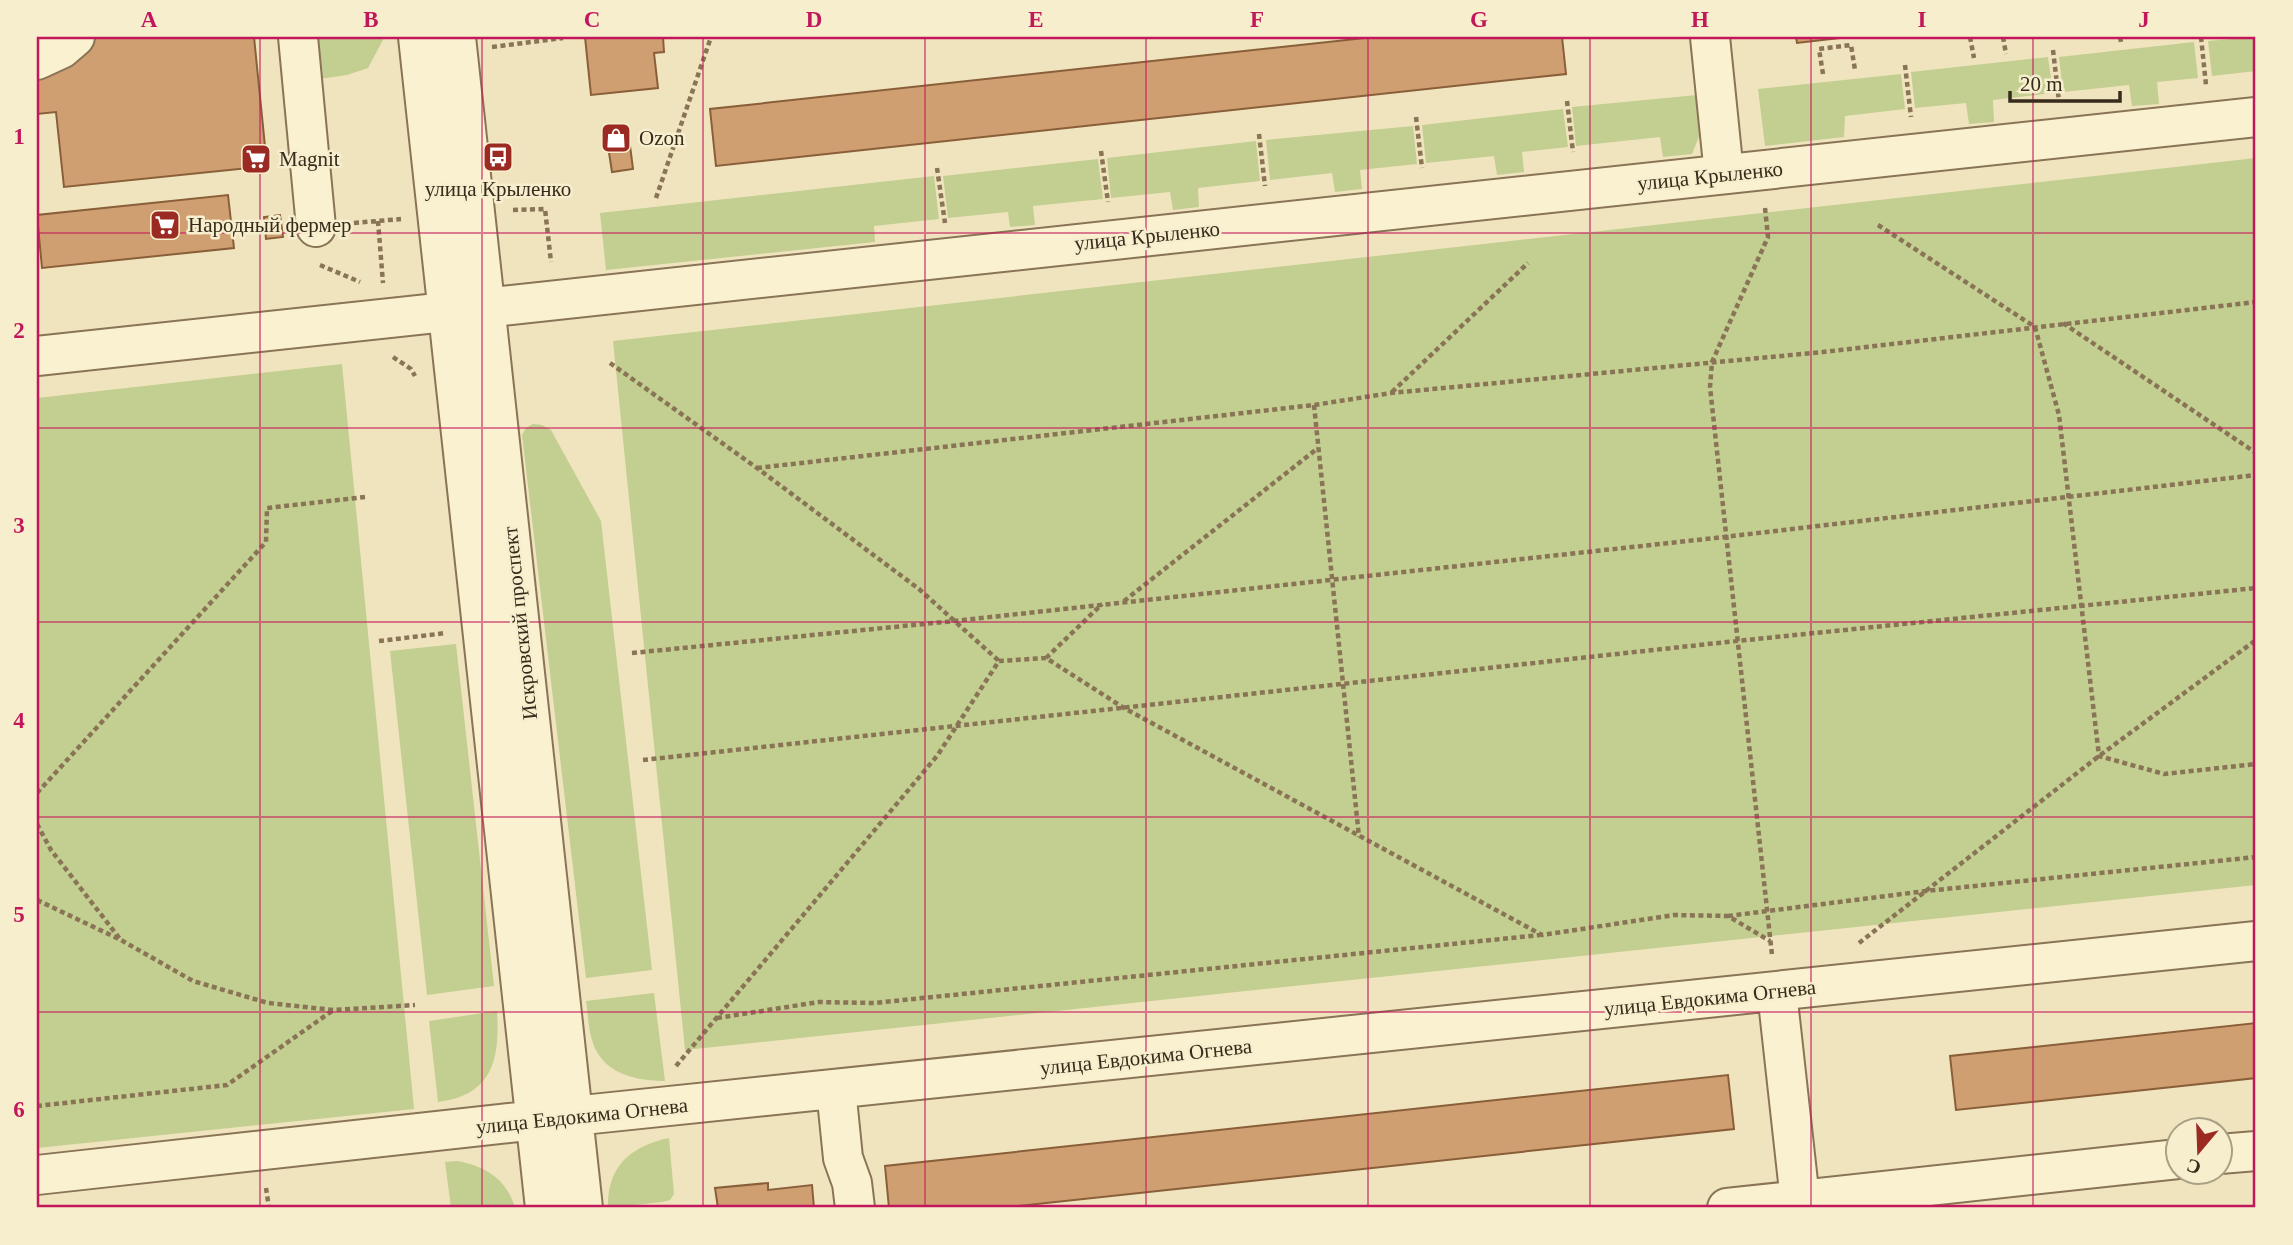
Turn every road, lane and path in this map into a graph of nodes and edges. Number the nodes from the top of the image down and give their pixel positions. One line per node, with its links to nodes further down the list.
1 (75, 37): 14 (street)
2 (298, 37): 37 (street)
3 (418, 37): 47 (street, Искровский проспект)
4 (711, 37): 29 (path)
5 (1710, 37): 27 (street)
6 (1970, 37): 13 (path)
7 (2003, 37): 12 (path)
8 (2201, 37): 21 (path)
9 (563, 38): 10 (path)
10 (474, 42): 46 (street, Искровский проспект)
11 (2053, 50): 23 (path)
12 (2006, 54)
13 (1974, 58)
14 (37, 60)
15 (1905, 65): 25 (path)
16 (1855, 71): 17 (path)
17 (1823, 74)
18 (1567, 101): 28 (path)
19 (1416, 117): 30 (path)
20 (2256, 117): 21 (street, улица Крыленко)
21 (2209, 122): 23 (street, улица Крыленко)
22 (1259, 134): 35 (path)
23 (2064, 137): 25 (street, улица Крыленко)
24 (1101, 151): 38 (path)
25 (1915, 154): 27 (street, улица Крыленко)
26 (937, 168): 39 (path)
27 (1724, 174): 28 (street, улица Крыленко)
28 (1577, 190): 30 (street, улица Крыленко)
29 (656, 198)
30 (1427, 206): 35 (street, улица Крыленко)
31 (1765, 208): 52 (path)
32 (509, 210): 40 (path)
33 (405, 219): 34 (path)
34 (378, 221): 37 (path); 44 (path)
35 (1270, 223): 38 (street, улица Крыленко)
36 (1878, 225): 49 (path)
37 (316, 227)
38 (1113, 240): 39 (street, улица Крыленко)
39 (949, 258): 46 (street, улица Крыленко)
40 (551, 263)
41 (1528, 263): 55 (path)
42 (319, 265): 43 (path)
43 (371, 286)
44 (383, 291)
45 (2256, 302): 48 (path)
46 (485, 308): 47 (street, улица Крыленко); 103 (street, Искровский проспект)
47 (448, 312): 50 (street, улица Крыленко); 104 (street, Искровский проспект)
48 (2063, 323): 49 (path); 58 (path)
49 (2035, 327): 52 (path); 61 (path)
50 (37, 356)
51 (392, 356): 54 (path)
52 (1712, 362): 55 (path); 63 (path)
53 (610, 363): 59 (path)
54 (416, 379)
55 (1391, 393): 56 (path)
56 (1314, 405): 57 (path); 59 (path)
57 (1318, 448): 64 (path); 66 (path)
58 (2256, 453)
59 (757, 468): 69 (path)
60 (2256, 475): 61 (path)
61 (2069, 495): 63 (path); 68 (path)
62 (365, 498): 83 (path)
63 (1726, 537): 64 (path); 73 (path)
64 (1332, 579): 66 (path); 77 (path)
65 (2256, 588): 68 (path)
66 (1123, 601): 67 (path)
67 (1103, 604): 69 (path); 75 (path)
68 (2082, 607): 73 (path); 80 (path)
69 (954, 621): 74 (path); 76 (path)
70 (447, 632): 72 (path)
71 (2256, 640): 80 (path)
72 (379, 641)
73 (1737, 641): 77 (path); 89 (path)
74 (632, 653)
75 (1046, 658): 76 (path); 78 (path)
76 (999, 661): 79 (path)
77 (1343, 684): 78 (path); 85 (path)
78 (1124, 708): 79 (path); 85 (path)
79 (957, 725): 81 (path); 99 (path)
80 (2099, 756): 82 (path); 87 (path)
81 (643, 760)
82 (2256, 764)
83 (37, 793)
84 (37, 824): 92 (path)
85 (1359, 837): 91 (path)
86 (2256, 857): 87 (path)
87 (1926, 891): 89 (path); 95 (path)
88 (37, 900): 92 (path)
89 (1767, 911): 90 (path); 93 (path)
90 (1728, 916): 91 (path); 93 (path)
91 (1542, 934): 99 (path)
92 (121, 940): 98 (path)
93 (1770, 941): 96 (path)
94 (2256, 941): 96 (street, улица Евдокима Огнева)
95 (1854, 947)
96 (1774, 974): 101 (street, улица Евдокима Огнева); 110 (street)
97 (415, 1006): 98 (path)
98 (333, 1010): 102 (path)
99 (716, 1018): 100 (path)
100 (676, 1066)
101 (836, 1089): 103 (street, улица Евдокима Огнева); 113 (street)
102 (37, 1106)
103 (573, 1116): 104 (street, улица Евдокима Огнева); 112 (street, Искровский проспект)
104 (536, 1121): 108 (street, улица Евдокима Огнева); 111 (street, Искровский проспект)
105 (2256, 1151): 106 (street)
106 (2234, 1153)
107 (2164, 1161): 109 (street)
108 (37, 1175)
109 (1902, 1198): 110 (street)
110 (1800, 1200): 114 (street)
111 (545, 1208)
112 (583, 1208)
113 (855, 1208)
114 (1727, 1208)

